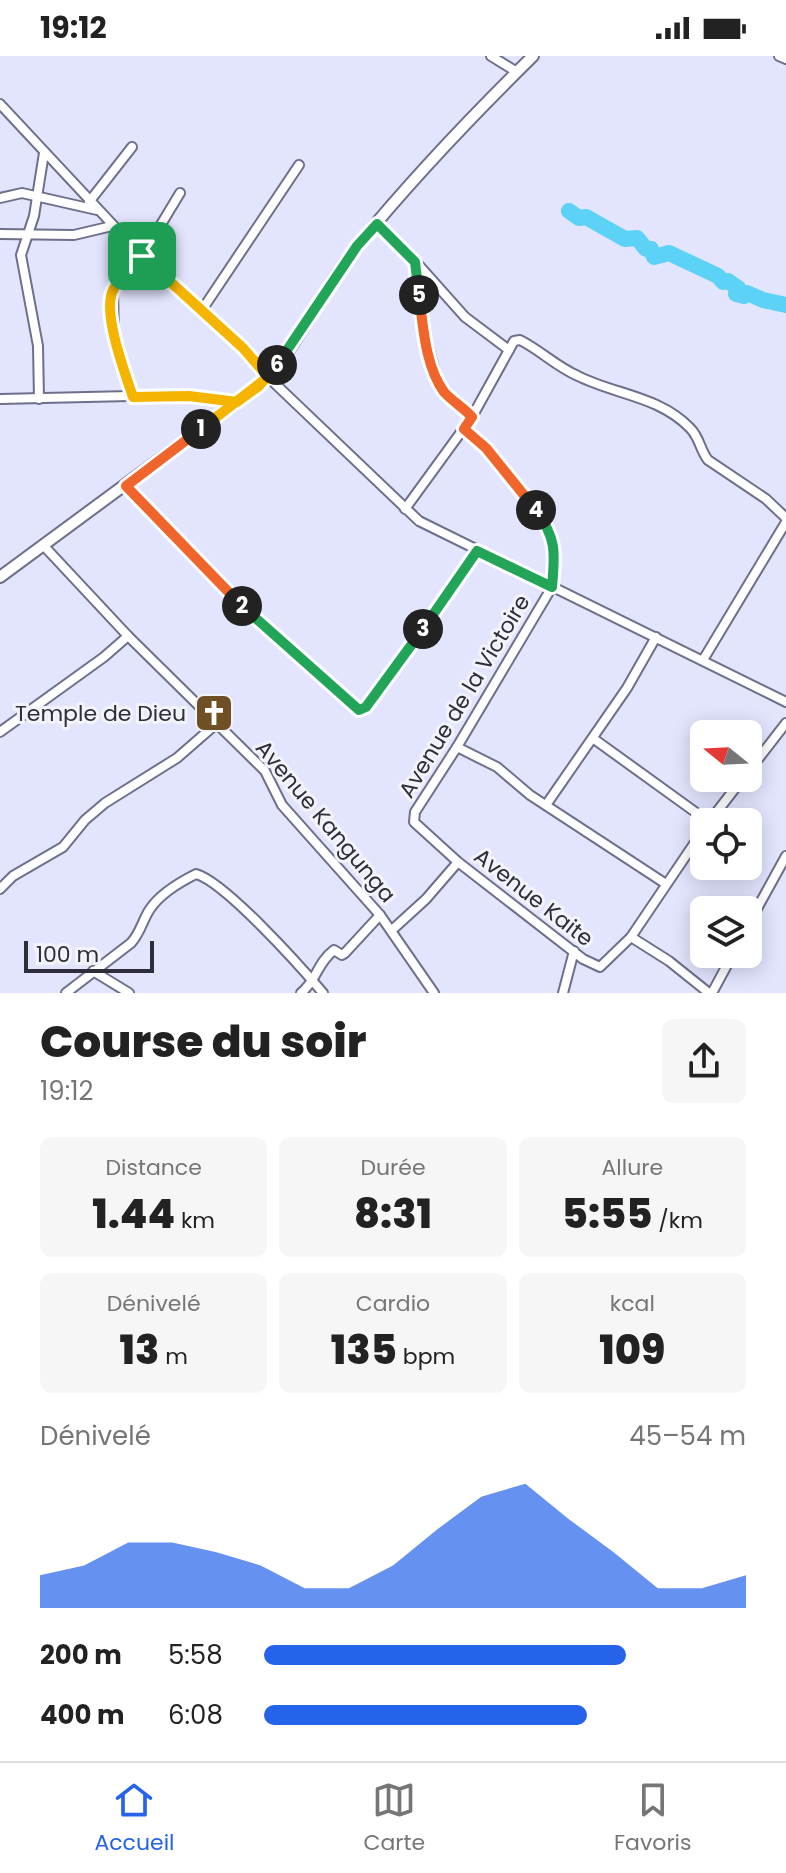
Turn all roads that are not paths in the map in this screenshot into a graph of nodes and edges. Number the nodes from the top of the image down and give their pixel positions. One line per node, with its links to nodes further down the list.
1 (491, 56): 5 (street)
2 (533, 56): 5 (street)
3 (779, 56): 4 (street)
4 (786, 59)
5 (517, 72): 15 (street)
6 (0, 104): 8 (street)
7 (132, 147): 13 (street)
8 (44, 153): 11 (street); 13 (street)
9 (299, 165): 21 (street)
10 (180, 193): 19 (street)
11 (37, 196): 12 (street); 14 (street); 18 (street)
12 (0, 198)
13 (89, 202): 14 (street)
14 (98, 210): 16 (street)
15 (377, 224): 20 (street); 23 (street)
16 (112, 226): 18 (street); 19 (street)
17 (0, 234): 18 (street)
18 (27, 236): 26 (street)
19 (142, 256): 21 (street); 24 (street)
20 (415, 262): 22 (street); 28 (street)
21 (202, 310): 23 (street)
22 (509, 350): 28 (street); 32 (street)
23 (268, 377): 27 (street); 31 (street)
24 (133, 397): 26 (street); 27 (street)
25 (0, 399): 26 (street)
26 (39, 399)
27 (237, 402): 30 (street)
28 (472, 417): 29 (street)
29 (464, 429): 31 (street); 36 (street)
30 (126, 486): 33 (street); 34 (street)
31 (405, 509): 34 (street)
32 (786, 520): 39 (street)
33 (43, 545): 35 (street); 37 (street, Avenue Kangunga)
34 (477, 551): 36 (street)
35 (0, 577)
36 (552, 587): 38 (street); 45 (street, Avenue de la Victoire)
37 (128, 636): 42 (street, Avenue Kangunga); 43 (street)
38 (656, 637): 39 (street); 44 (street)
39 (703, 660): 40 (street)
40 (786, 702)
41 (786, 723): 46 (street)
42 (216, 724): 56 (street); 58 (street, Avenue Kangunga)
43 (0, 732)
44 (594, 739): 48 (street); 49 (street)
45 (457, 747): 48 (street); 51 (street, Avenue de la Victoire)
46 (762, 754)
47 (732, 792): 50 (street)
48 (546, 805): 55 (street)
49 (690, 808)
50 (720, 808)
51 (416, 824): 54 (street, Avenue Kaite)
52 (690, 849): 55 (street)
53 (786, 856): 57 (street)
54 (458, 862): 59 (street); 61 (street, Avenue Kaite)
55 (666, 884): 60 (street)
56 (0, 889)
57 (762, 900)
58 (380, 915): 59 (street, Avenue Kangunga); 64 (street)
59 (392, 930): 69 (street, Avenue Kangunga)
60 (631, 937): 61 (street, Avenue Kaite); 71 (street)
61 (574, 951): 70 (street)
62 (725, 968): 71 (street)
63 (93, 971): 64 (street); 65 (street); 66 (street)
64 (314, 982): 67 (street); 68 (street)
65 (66, 993)
66 (129, 993)
67 (301, 993)
68 (323, 993)
69 (434, 993)
70 (563, 993)
71 (711, 993)

